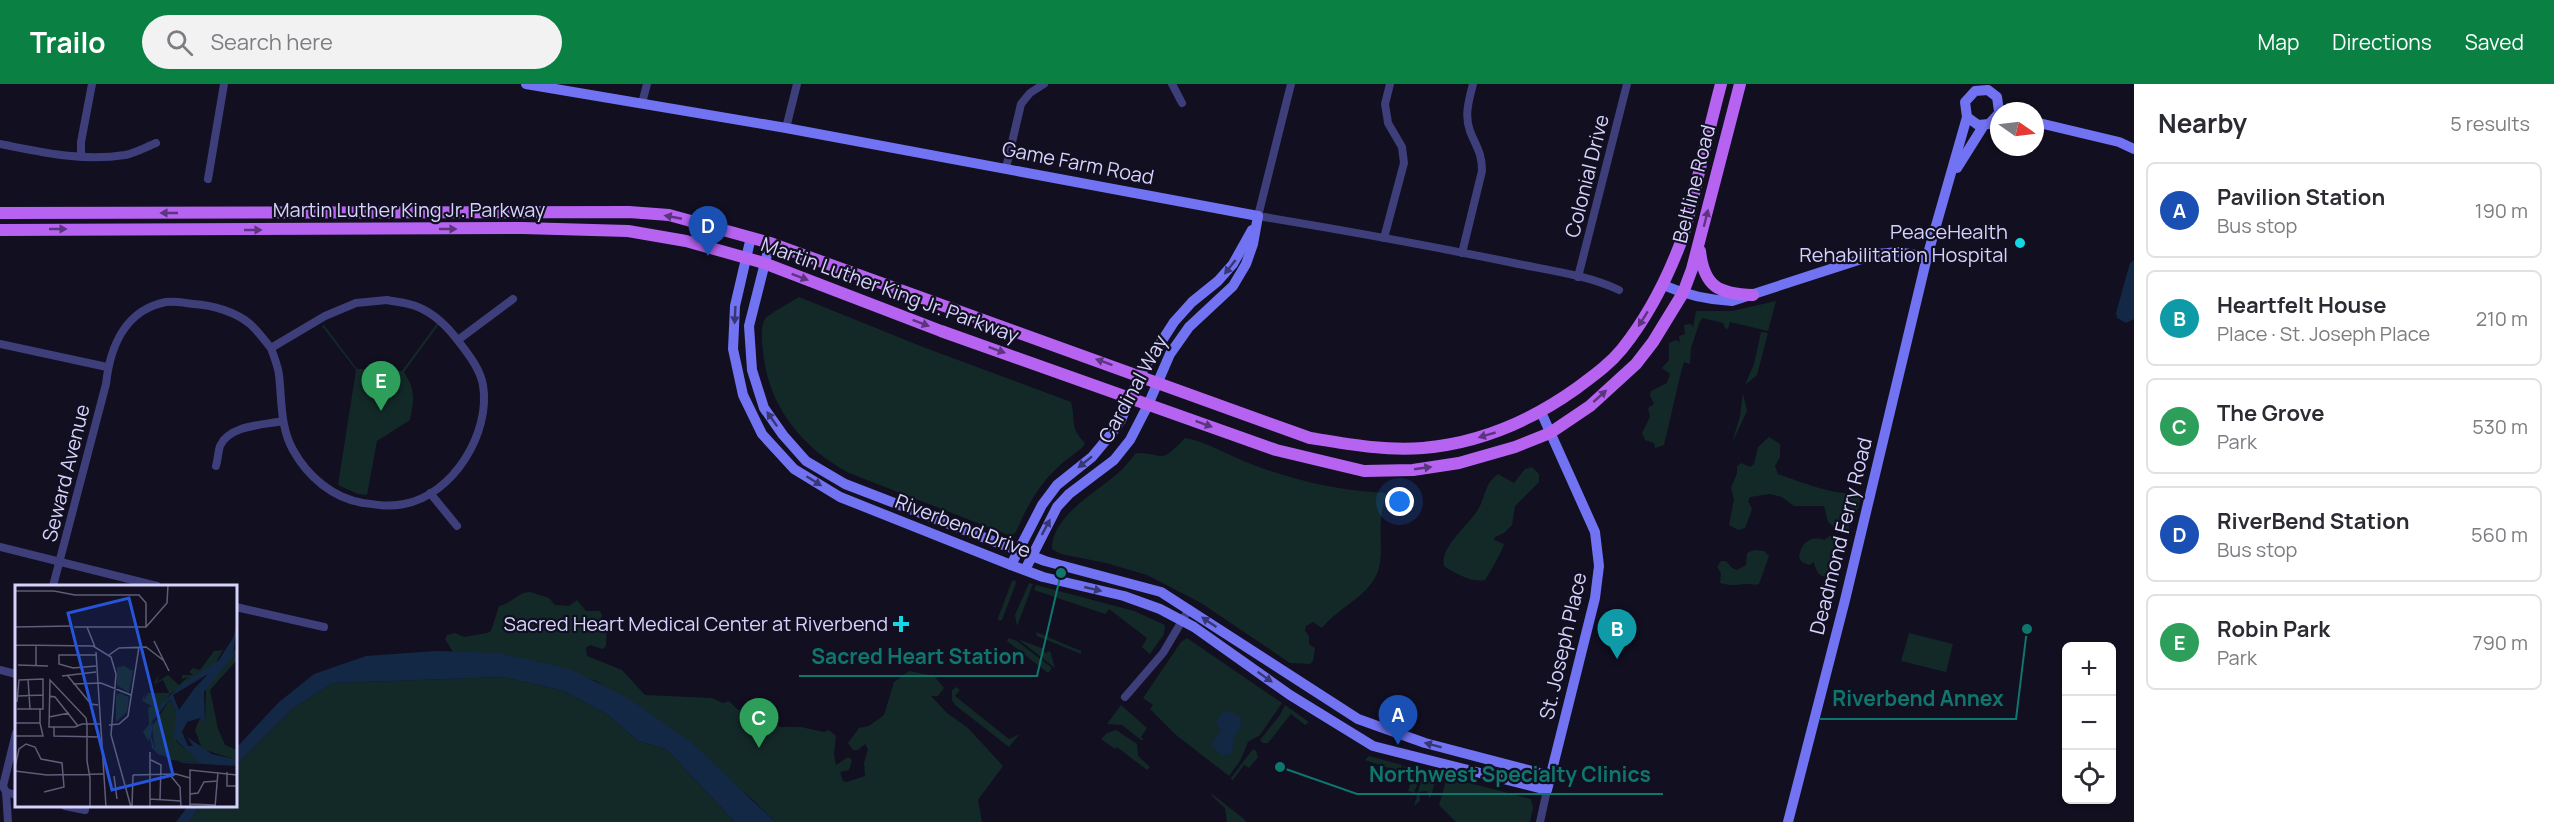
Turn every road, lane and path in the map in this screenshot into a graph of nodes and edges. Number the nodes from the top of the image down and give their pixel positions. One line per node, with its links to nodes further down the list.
1 (92, 84): 29 (street)
2 (224, 84): 31 (street)
3 (526, 84): 17 (street, Game Farm Road)
4 (647, 84): 17 (street)
5 (797, 84): 23 (street)
6 (1044, 84): 30 (street)
7 (1172, 84): 18 (street)
8 (1292, 84): 34 (street, Cardinal Way)
9 (1390, 84): 37 (street)
10 (1473, 84): 40 (street)
11 (1627, 84): 44 (street, Colonial Drive)
12 (1721, 84): 45 (main road, Beltline Road)
13 (1740, 84): 39 (main road, Beltline Road, one-way to 13)
14 (1976, 87): 15 (street); 19 (street)
15 (1989, 87): 16 (street)
16 (1998, 102)
17 (642, 103): 23 (street, Game Farm Road)
18 (1182, 103)
19 (1967, 117): 22 (street); 32 (street, Deadmond Ferry Road)
20 (1990, 121): 22 (street)
21 (2044, 124): 24 (street)
22 (1984, 125): 32 (street)
23 (786, 128): 30 (street, Game Farm Road)
24 (2119, 142): 25 (street); 28 (street)
25 (2134, 142)
26 (156, 143): 29 (street)
27 (0, 144): 29 (street)
28 (2134, 149)
29 (81, 156)
30 (1006, 168): 34 (street, Game Farm Road)
31 (208, 179)
32 (1948, 184): 41 (street, Deadmond Ferry Road)
33 (0, 213): 36 (main road, Martin Luther King Jr. Parkway, one-way to 33)
34 (1258, 216): 37 (street, Game Farm Road); 54 (street, Cardinal Way, one-way to 54); 55 (street, Cardinal Way)
35 (0, 230): 42 (main road, Martin Luther King Jr. Parkway, one-way to 42)
36 (751, 237): 38 (main road, Martin Luther King Jr. Parkway); 42 (street, Riverbend Drive)
37 (1384, 238): 40 (street, Game Farm Road)
38 (770, 243): 43 (street, Riverbend Drive); 54 (main road, Martin Luther King Jr. Parkway, one-way to 38)
39 (1700, 245): 47 (main road, Beltline Road); 48 (main road)
40 (1462, 252): 44 (street, Game Farm Road)
41 (1927, 257): 48 (street); 87 (street, Deadmond Ferry Road)
42 (745, 258): 43 (main road, Martin Luther King Jr. Parkway); 68 (street, Riverbend Drive, one-way to 68)
43 (764, 264): 56 (main road, Martin Luther King Jr. Parkway, one-way to 56); 65 (street, Riverbend Drive, one-way to 43)
44 (1578, 277): 46 (street, Game Farm Road)
45 (1663, 285): 47 (street); 58 (main road, Martin Luther King Jr. Parkway, one-way to 58)
46 (1619, 290)
47 (1683, 293): 48 (street); 60 (main road, Martin Luther King Jr. Parkway, one-way to 47)
48 (1753, 295)
49 (513, 298): 50 (street)
50 (458, 340): 52 (street); 62 (street)
51 (0, 344): 53 (street)
52 (271, 348): 53 (street, Seward Avenue); 59 (street)
53 (107, 367): 67 (street, Seward Avenue)
54 (1140, 375): 55 (main road, Martin Luther King Jr. Parkway); 56 (street, Cardinal Way)
55 (1159, 382): 57 (street, Cardinal Way); 58 (main road, Martin Luther King Jr. Parkway, one-way to 55)
56 (1131, 398): 57 (main road, Martin Luther King Jr. Parkway); 65 (street, Cardinal Way, one-way to 65)
57 (1148, 405): 60 (main road, Martin Luther King Jr. Parkway, one-way to 60); 66 (street, Cardinal Way, one-way to 57)
58 (1541, 412): 60 (street, St. Joseph Place)
59 (283, 421): 61 (street); 62 (street)
60 (1550, 433): 80 (street, St. Joseph Place)
61 (216, 465)
62 (430, 493): 63 (street)
63 (457, 526)
64 (0, 547): 67 (street)
65 (1017, 550): 66 (street, Riverbend Drive); 68 (street, Cardinal Way)
66 (1032, 556): 69 (street, Cardinal Way); 73 (street, Riverbend Drive)
67 (60, 562): 70 (street, Seward Avenue); 71 (street)
68 (1011, 565): 69 (street, Riverbend Drive)
69 (1025, 570): 74 (street, Riverbend Drive, one-way to 74)
70 (53, 585)
71 (153, 585)
72 (237, 607): 75 (street)
73 (1189, 609): 74 (street); 80 (street, Riverbend Drive, one-way to 73)
74 (1181, 621): 78 (street); 82 (street, Riverbend Drive, one-way to 82)
75 (324, 627)
76 (0, 670): 77 (street)
77 (15, 674)
78 (1125, 697)
79 (15, 736): 81 (street)
80 (1551, 776): 82 (street, St. Joseph Place)
81 (3, 788): 85 (street)
82 (1547, 790): 86 (street)
83 (70, 807): 84 (street)
84 (85, 810)
85 (8, 822)
86 (1540, 822)
87 (1788, 822)

